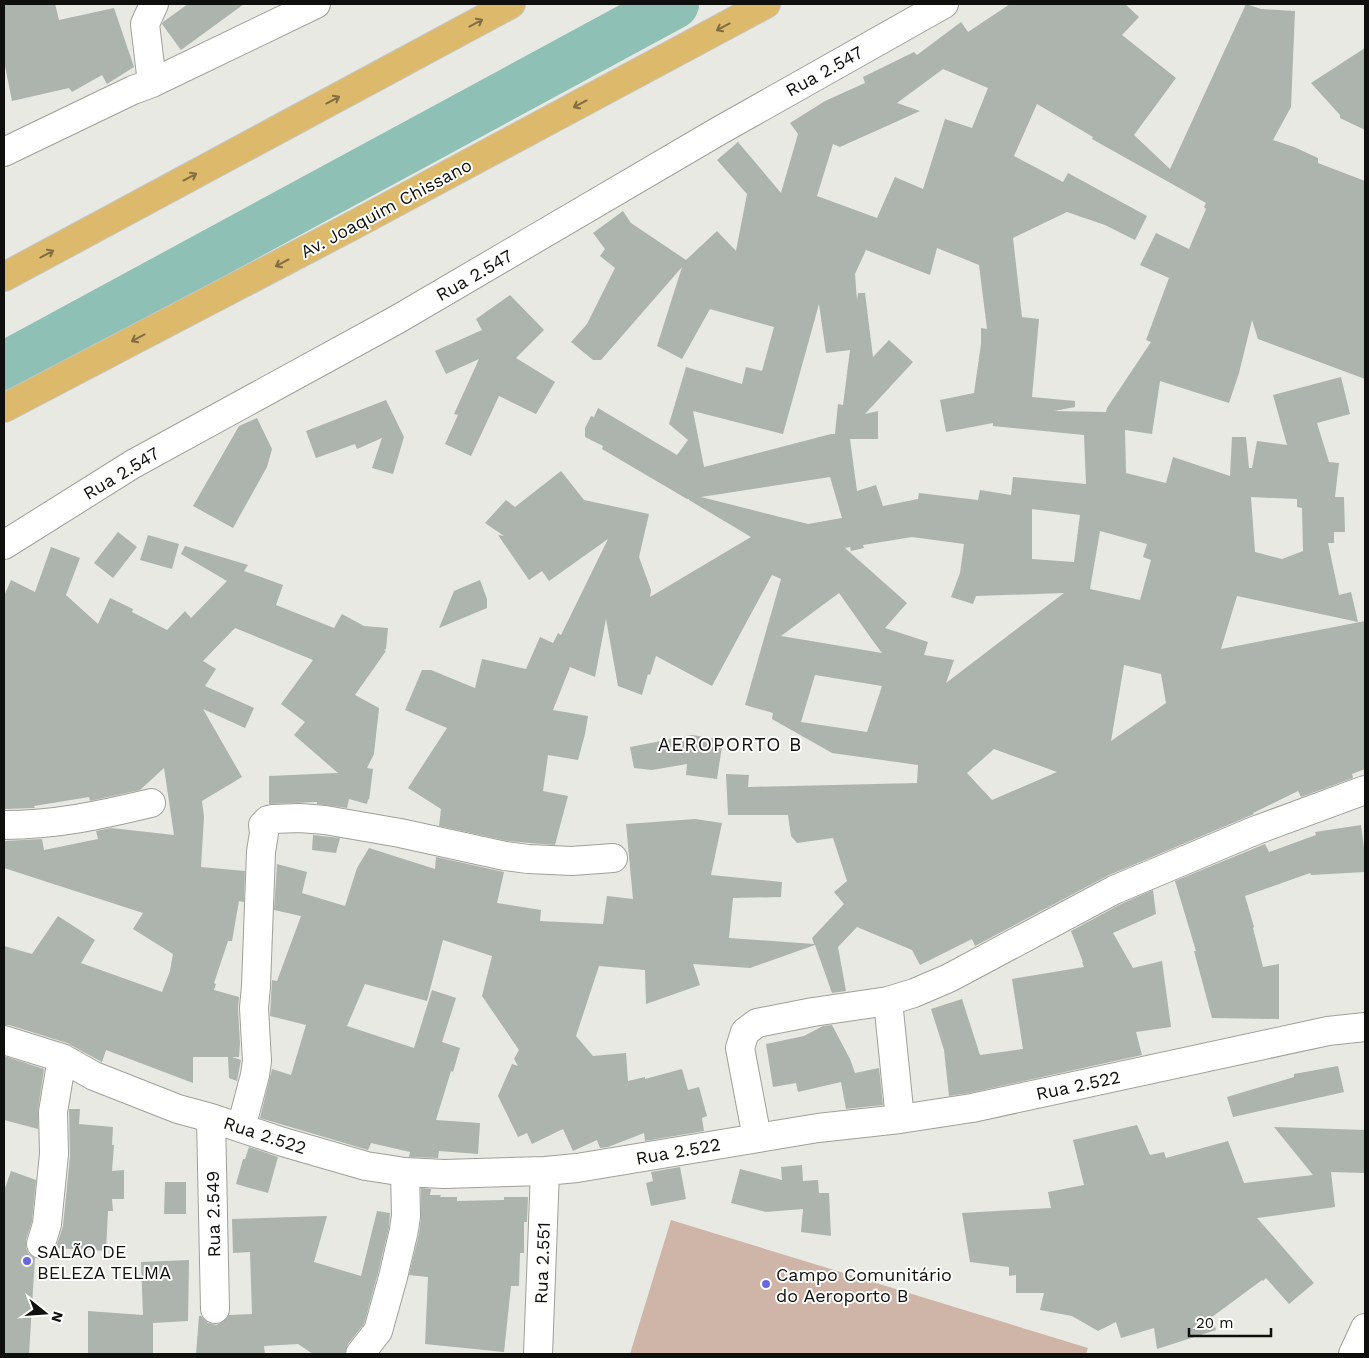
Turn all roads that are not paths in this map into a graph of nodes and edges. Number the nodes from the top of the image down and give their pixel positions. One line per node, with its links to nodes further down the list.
1 (154, 4): 6 (street)
2 (316, 4): 6 (street)
3 (511, 4): 8 (main road, one-way to 3)
4 (766, 4): 9 (main road, Av. Joaquim Chissano, one-way to 9)
5 (944, 4): 10 (street, Rua 2.547)
6 (152, 83): 7 (street)
7 (4, 152)
8 (4, 277)
9 (4, 408)
10 (4, 544)
11 (1365, 790): 15 (street)
12 (151, 803): 13 (street)
13 (4, 825)
14 (613, 858): 21 (street)
15 (888, 1001): 20 (street); 22 (street)
16 (1365, 1027): 20 (street, Rua 2.522)
17 (4, 1040): 18 (street, Rua 2.522)
18 (62, 1058): 19 (street, Rua 2.522); 25 (street)
19 (212, 1118): 21 (street, Rua 2.522); 26 (street, Rua 2.549)
20 (900, 1119): 22 (street, Rua 2.522)
21 (241, 1128): 24 (street, Rua 2.522)
22 (756, 1138): 23 (street, Rua 2.522)
23 (545, 1171): 24 (street, Rua 2.522); 29 (street, Rua 2.551)
24 (405, 1172): 28 (street)
25 (41, 1244)
26 (215, 1309)
27 (1365, 1328): 30 (street)
28 (360, 1354)
29 (538, 1354)
30 (1352, 1354)

